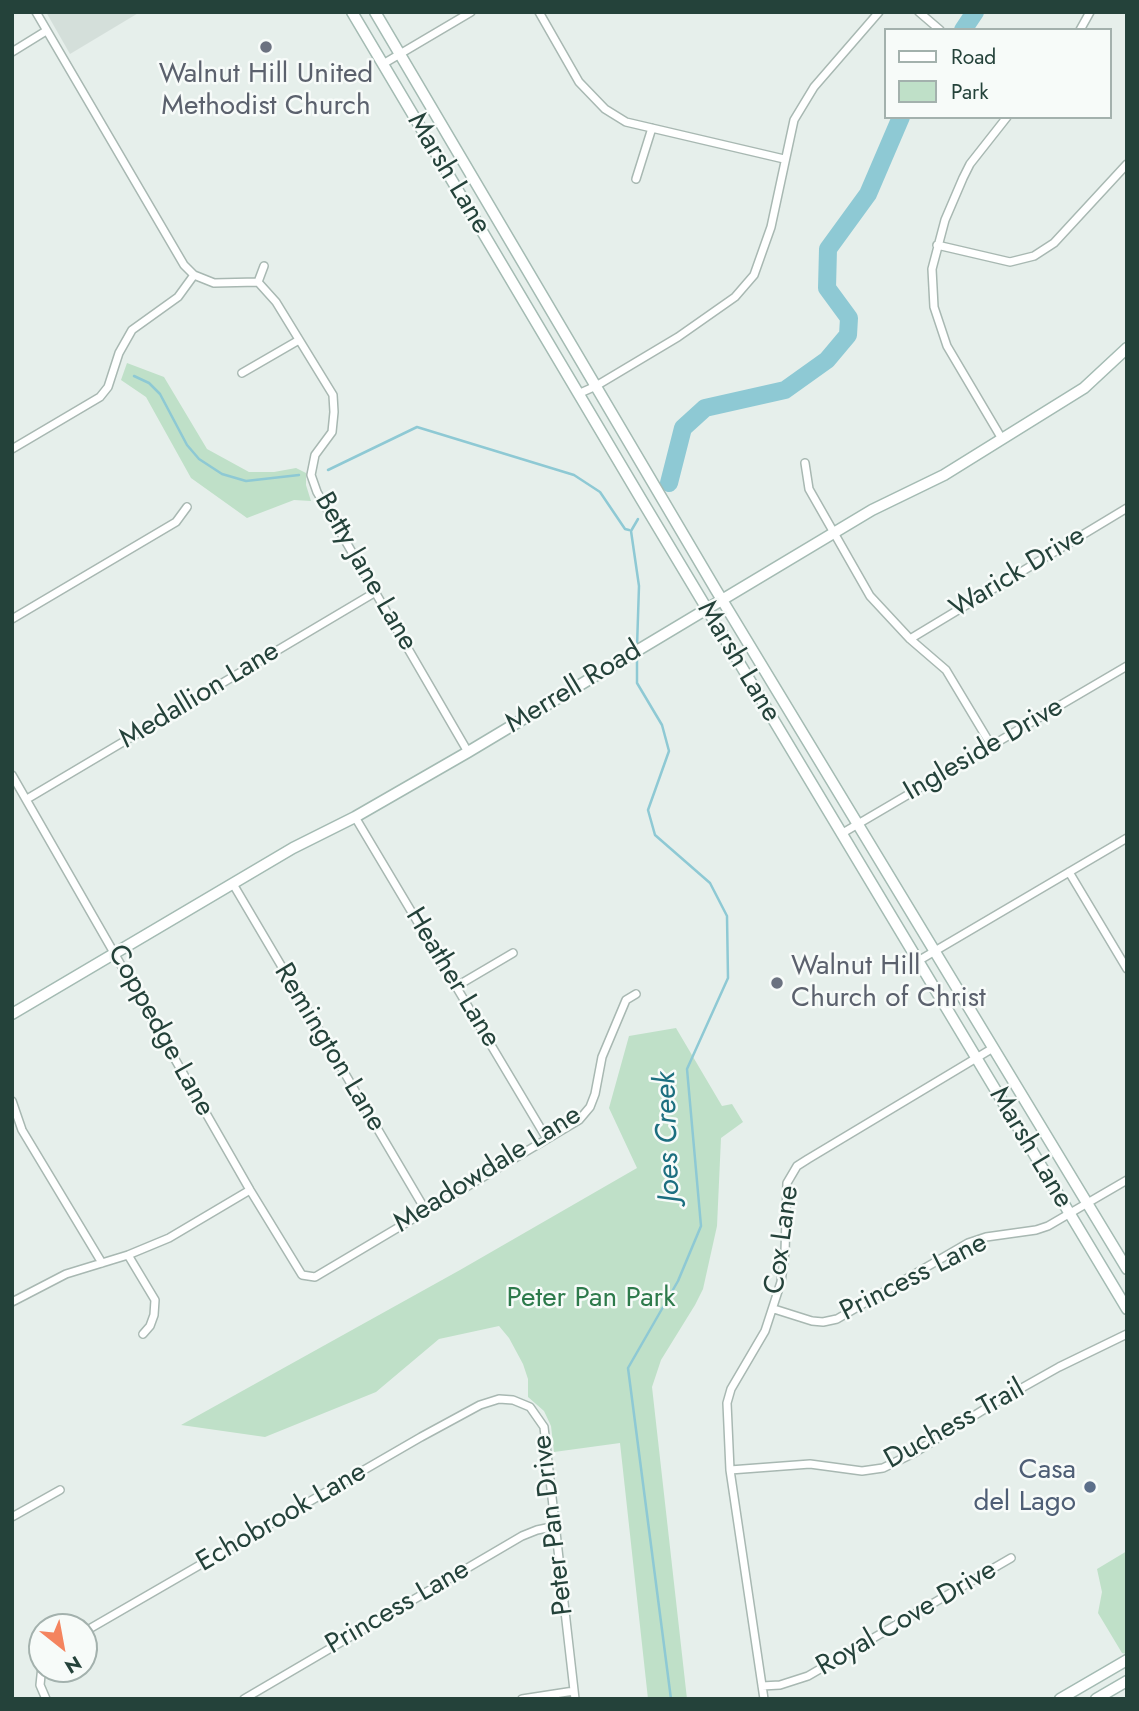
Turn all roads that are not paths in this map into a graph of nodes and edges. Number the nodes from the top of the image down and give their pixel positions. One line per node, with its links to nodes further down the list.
1 (36, 12): 11 (street)
2 (352, 12): 14 (main road, Marsh Lane)
3 (375, 12): 13 (main road, Marsh Lane)
4 (471, 12): 13 (street)
5 (539, 12): 16 (street)
6 (879, 12): 17 (street)
7 (919, 12): 9 (street)
8 (1090, 12): 10 (street)
9 (938, 28)
10 (1081, 28)
11 (46, 31): 12 (street); 24 (street)
12 (12, 52)
13 (400, 54): 14 (street); 20 (main road, Marsh Lane)
14 (383, 64): 21 (main road, Marsh Lane)
15 (1005, 119): 22 (street)
16 (652, 128): 17 (street); 19 (street)
17 (784, 159): 29 (street)
18 (1127, 164): 22 (street)
19 (636, 179)
20 (494, 214): 21 (main road); 29 (main road, Marsh Lane)
21 (477, 224): 30 (main road, Marsh Lane)
22 (937, 245): 31 (street)
23 (264, 266): 25 (street)
24 (194, 275): 25 (street); 32 (street)
25 (258, 282): 26 (street, Betty Jane Lane)
26 (299, 340): 28 (street); 37 (street, Betty Jane Lane)
27 (1127, 348): 31 (main road, Merrell Road)
28 (242, 373)
29 (596, 386): 30 (street); 38 (main road, Marsh Lane)
30 (578, 394): 39 (main road, Marsh Lane)
31 (1002, 439): 36 (main road, Merrell Road)
32 (12, 449)
33 (805, 463): 36 (street)
34 (187, 507): 40 (street)
35 (1127, 508): 41 (street, Warick Drive)
36 (834, 533): 38 (main road, Merrell Road); 41 (street)
37 (374, 593): 44 (street, Betty Jane Lane); 46 (street, Medallion Lane)
38 (722, 600): 39 (main road, Merrell Road); 48 (main road, Marsh Lane)
39 (706, 609): 44 (main road, Merrell Road); 49 (main road, Marsh Lane)
40 (12, 619)
41 (910, 639): 43 (street)
42 (1127, 666): 43 (street, Ingleside Drive)
43 (991, 745): 48 (street, Ingleside Drive)
44 (468, 751): 47 (main road, Merrell Road)
45 (12, 775): 46 (street, Coppedge Lane)
46 (27, 799): 55 (street, Coppedge Lane)
47 (355, 817): 52 (main road, Merrell Road); 58 (street, Heather Lane)
48 (858, 824): 49 (street, Ingleside Drive); 53 (main road, Marsh Lane)
49 (841, 834): 56 (main road, Marsh Lane)
50 (1127, 838): 51 (street)
51 (1069, 872): 53 (street); 57 (street)
52 (233, 884): 55 (main road, Merrell Road); 68 (street, Remington Lane)
53 (935, 952): 56 (street); 61 (main road, Marsh Lane)
54 (513, 953): 58 (street)
55 (115, 954): 60 (main road, Merrell Road); 66 (street, Coppedge Lane)
56 (918, 961): 62 (main road, Marsh Lane)
57 (1127, 969)
58 (457, 986): 64 (street, Heather Lane)
59 (636, 994): 64 (street, Meadowdale Lane)
60 (12, 1014)
61 (993, 1048): 62 (street, Cox Lane); 67 (main road, Marsh Lane)
62 (976, 1058): 69 (main road, Marsh Lane); 75 (street, Cox Lane)
63 (12, 1101): 71 (street)
64 (547, 1139): 68 (street, Meadowdale Lane)
65 (1127, 1180): 67 (street, Princess Lane)
66 (250, 1190): 70 (street); 73 (street, Coppedge Lane)
67 (1087, 1203): 69 (street, Princess Lane); 72 (main road, Marsh Lane)
68 (426, 1211): 73 (street, Meadowdale Lane)
69 (1069, 1214): 75 (street, Princess Lane); 76 (main road, Marsh Lane)
70 (128, 1255): 71 (street); 77 (street)
71 (102, 1263): 74 (street)
72 (1127, 1269)
73 (315, 1277)
74 (12, 1302)
75 (774, 1309): 80 (street, Cox Lane)
76 (1127, 1309)
77 (143, 1334)
78 (1127, 1334): 80 (street, Duchess Trail)
79 (480, 1405): 83 (street, Peter Pan Drive); 85 (street, Echobrook Lane)
80 (730, 1469): 89 (street, Cox Lane)
81 (60, 1490): 82 (street)
82 (12, 1517)
83 (556, 1526): 90 (street, Peter Pan Drive); 92 (street, Princess Lane)
84 (1011, 1558): 89 (street, Royal Cove Drive)
85 (98, 1624)
86 (1127, 1660): 87 (main road)
87 (1094, 1679): 91 (main road); 95 (main road)
88 (1127, 1681): 91 (main road)
89 (762, 1686): 94 (street, Cox Lane)
90 (574, 1695): 93 (street)
91 (1099, 1697)
92 (244, 1699)
93 (522, 1699)
94 (764, 1699)
95 (1060, 1699)

